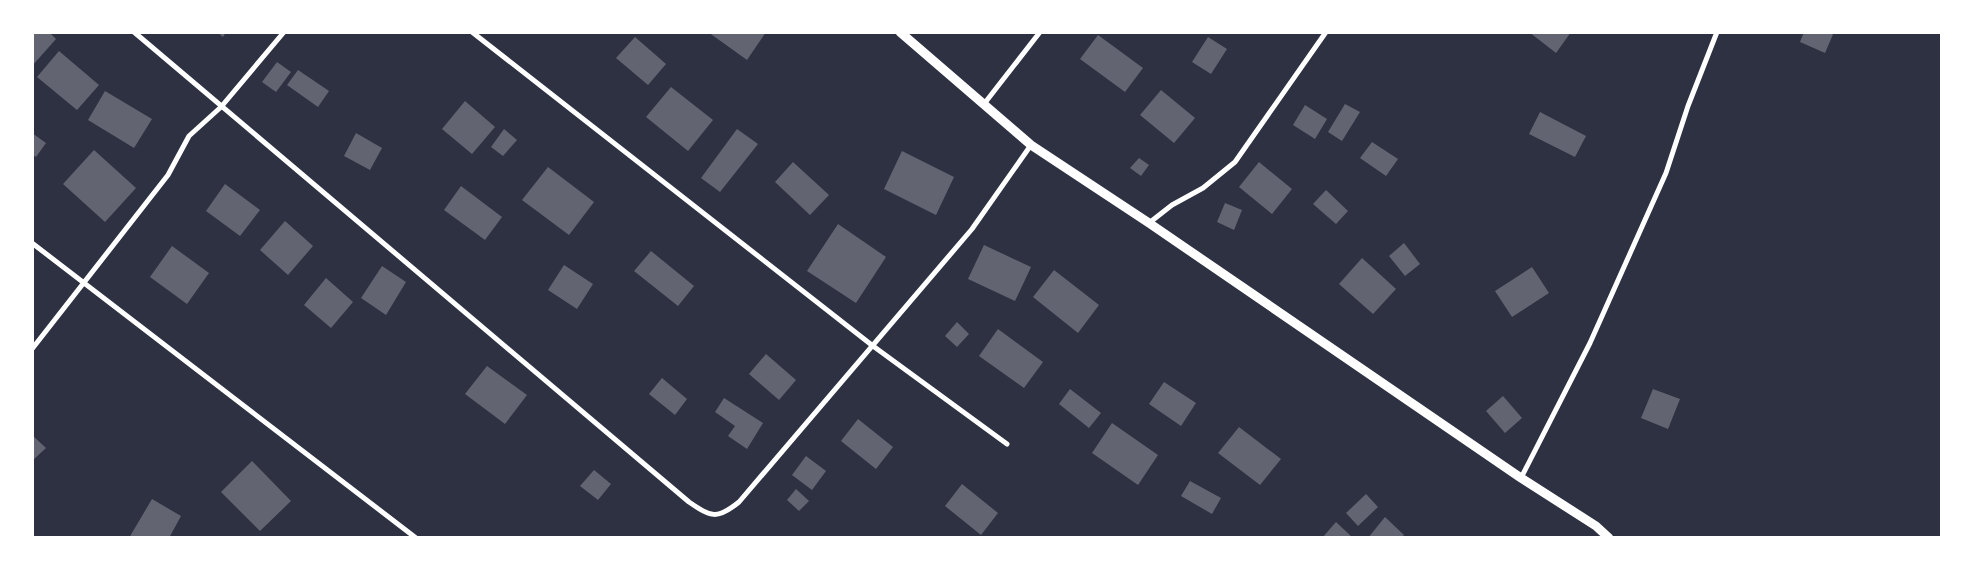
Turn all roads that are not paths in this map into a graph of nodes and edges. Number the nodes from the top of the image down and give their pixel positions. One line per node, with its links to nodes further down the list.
1 (134, 32): 9 (street)
2 (284, 32): 9 (street)
3 (472, 32): 14 (street)
4 (900, 32): 8 (street)
5 (1040, 32): 8 (street)
6 (1326, 32): 11 (street)
7 (1717, 32): 17 (street)
8 (984, 104): 10 (street)
9 (221, 107): 13 (street); 14 (street)
10 (1031, 145): 11 (street); 14 (street)
11 (1149, 223): 17 (street)
12 (32, 243): 13 (street)
13 (83, 283): 15 (street); 18 (street)
14 (873, 346): 16 (street)
15 (32, 349)
16 (1007, 444)
17 (1521, 478): 19 (street)
18 (416, 538)
19 (1609, 538)

